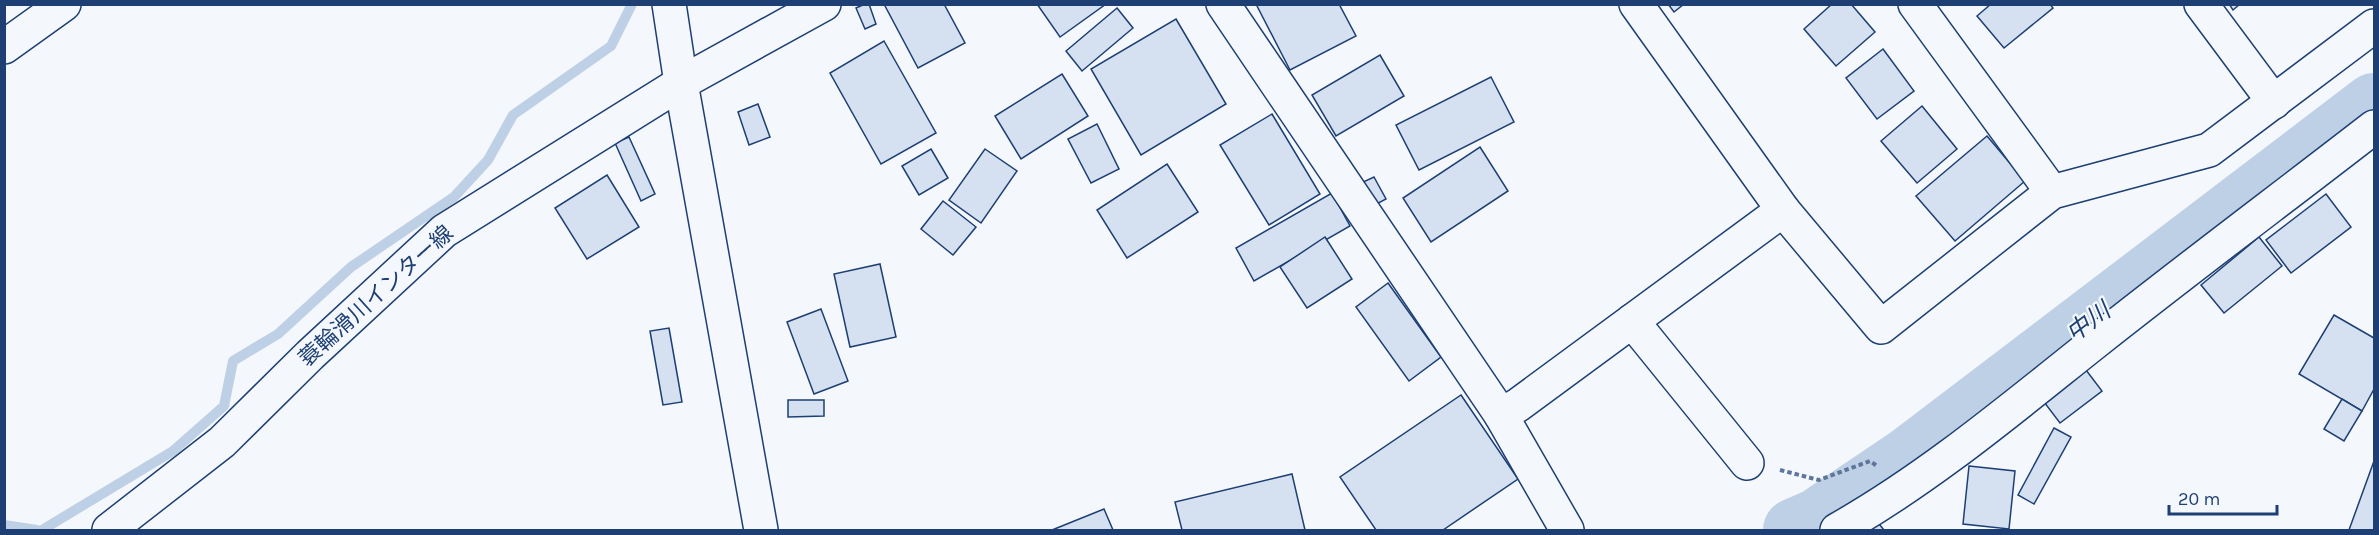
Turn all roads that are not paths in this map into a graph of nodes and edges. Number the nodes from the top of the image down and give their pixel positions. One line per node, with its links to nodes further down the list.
1 (64, 4): 9 (street)
2 (669, 4): 10 (street)
3 (824, 4): 10 (street, 蓑輪滑川インター線)
4 (1223, 4): 16 (street)
5 (1636, 4): 14 (street)
6 (1915, 4): 13 (street)
7 (2201, 4): 11 (street)
8 (2374, 26): 11 (street)
9 (4, 47)
10 (681, 83): 18 (street, 蓑輪滑川インター線); 19 (street)
11 (2274, 102): 13 (street)
12 (2374, 127): 21 (street)
13 (2052, 192): 14 (street)
14 (1783, 210): 15 (street)
15 (1632, 321): 16 (street); 17 (street)
16 (1501, 415): 20 (street)
17 (1747, 463)
18 (109, 531)
19 (761, 531)
20 (1568, 531)
21 (1837, 531)

